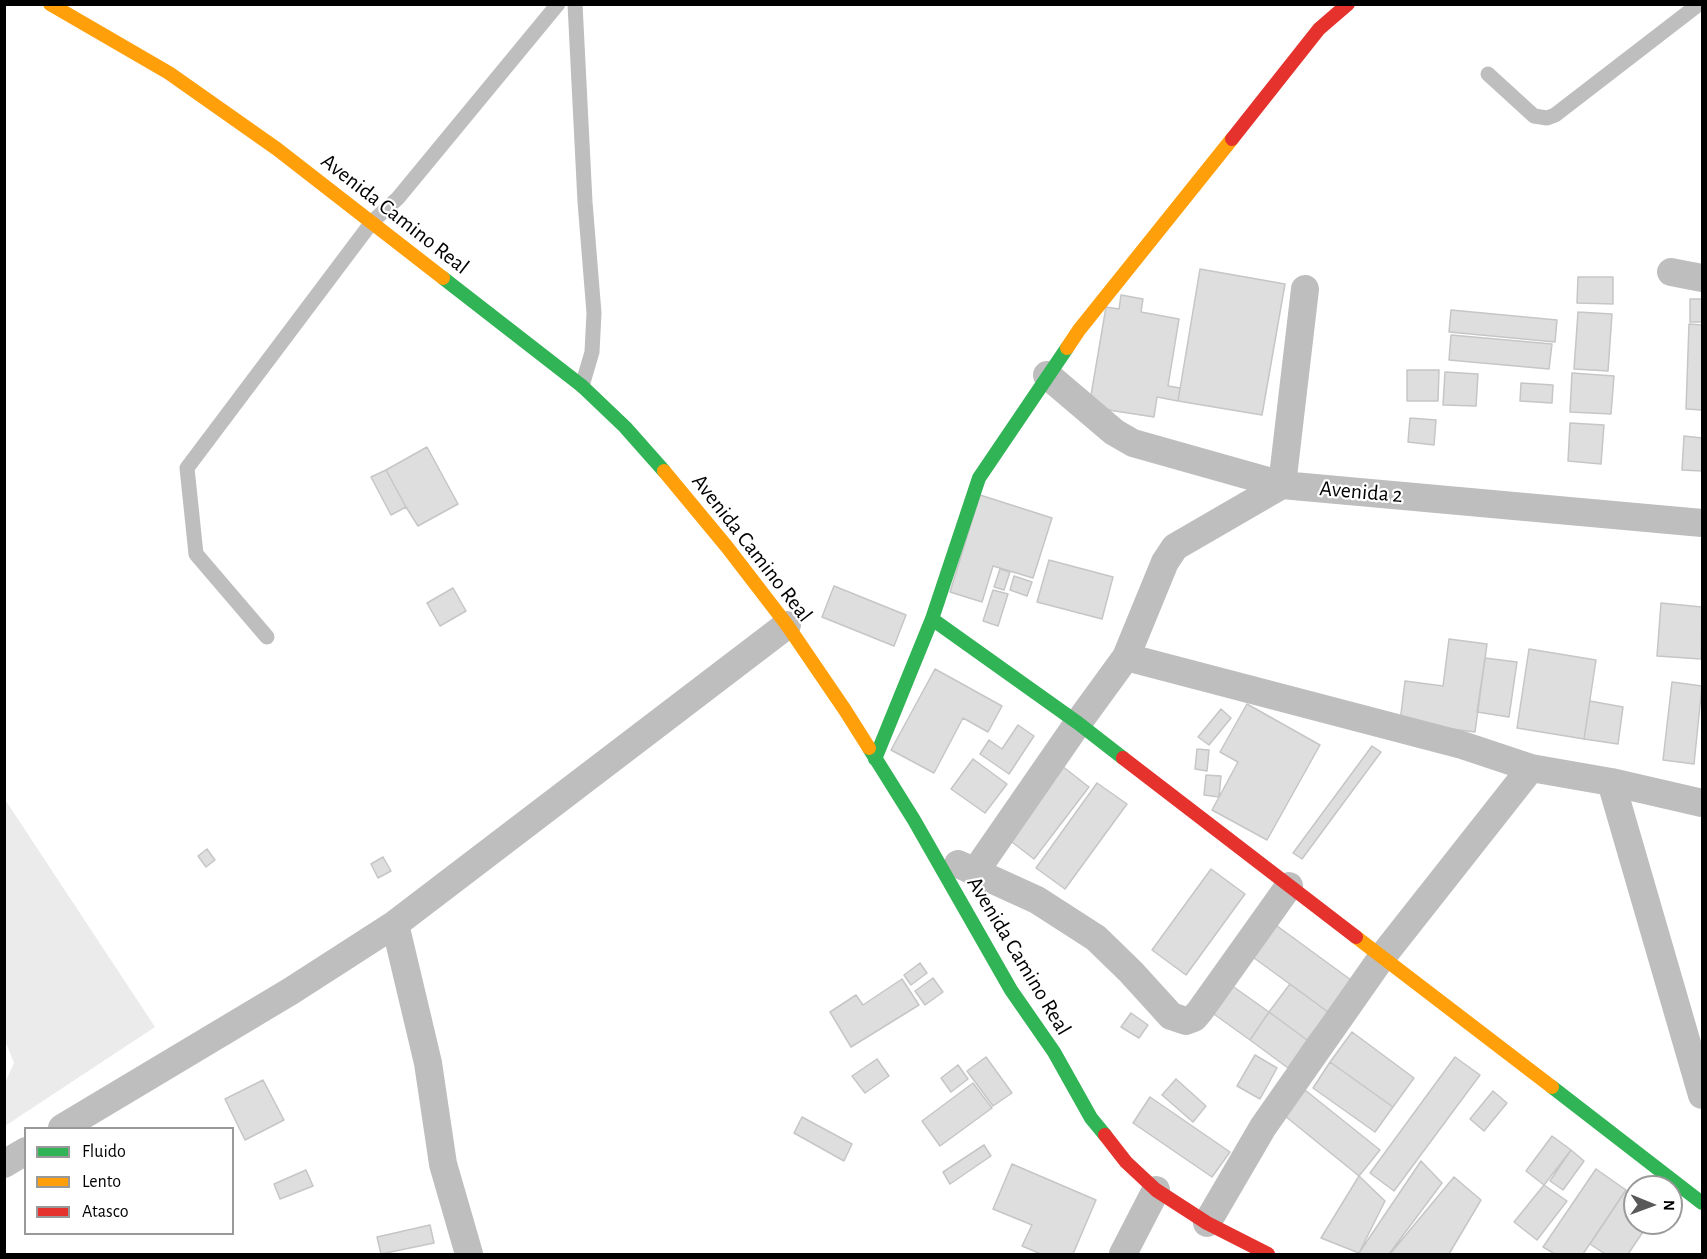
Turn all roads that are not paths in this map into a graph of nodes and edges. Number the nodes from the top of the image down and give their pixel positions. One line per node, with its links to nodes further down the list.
1 (50, 4): 7 (street, Avenida Camino Real)
2 (558, 4): 7 (lane)
3 (574, 4): 12 (lane)
4 (1348, 4): 11 (street)
5 (1700, 4): 6 (lane)
6 (1488, 74)
7 (372, 222): 12 (street, Avenida Camino Real); 17 (lane)
8 (1671, 272): 9 (street)
9 (1702, 278)
10 (1305, 289): 13 (street)
11 (1047, 375): 13 (street, Avenida 2); 15 (street)
12 (582, 386): 16 (street, Avenida Camino Real)
13 (1282, 485): 14 (street, Avenida 2); 18 (street)
14 (1702, 523)
15 (932, 619): 19 (street); 20 (street)
16 (787, 625): 20 (street, Avenida Camino Real); 27 (street)
17 (267, 637)
18 (1126, 657): 19 (street); 21 (street)
19 (1078, 723): 25 (street); 26 (street)
20 (875, 759): 24 (street, Avenida Camino Real)
21 (1531, 768): 22 (street); 28 (street)
22 (1611, 782): 23 (street); 29 (street)
23 (1702, 803)
24 (932, 852): 25 (street); 33 (street, Avenida Camino Real)
25 (975, 872): 26 (street)
26 (1289, 886): 28 (street)
27 (395, 924): 30 (street); 36 (street)
28 (1382, 957): 34 (street); 35 (street)
29 (1702, 1095)
30 (64, 1127)
31 (24, 1152): 32 (street)
32 (4, 1164)
33 (1156, 1190): 35 (street, Avenida Camino Real); 37 (street)
34 (1702, 1203)
35 (1207, 1223): 38 (street, Avenida Camino Real)
36 (469, 1254)
37 (1123, 1254)
38 (1268, 1254)

